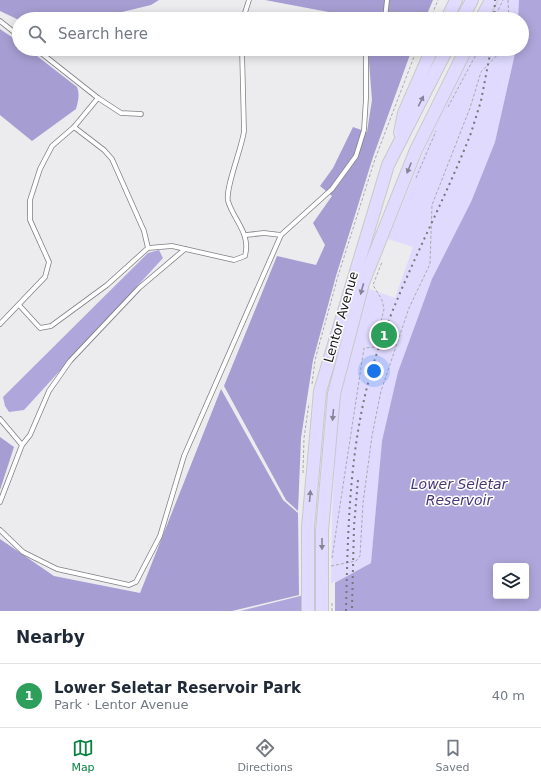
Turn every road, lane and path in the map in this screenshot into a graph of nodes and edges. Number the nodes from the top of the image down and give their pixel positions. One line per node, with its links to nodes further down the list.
1 (249, 0): 10 (lane)
2 (387, 0): 11 (lane)
3 (438, 0): 12 (path)
4 (452, 0): 13 (main road)
5 (456, 0): 14 (main road)
6 (472, 0): 15 (main road)
7 (490, 0): 16 (main road)
8 (503, 0): 17 (path)
9 (508, 0): 18 (path)
10 (245, 12)
11 (386, 12)
12 (433, 12)
13 (448, 12)
14 (450, 12)
15 (466, 12)
16 (484, 12)
17 (497, 12)
18 (509, 12)
19 (0, 21): 20 (lane)
20 (12, 30)
21 (45, 56): 29 (lane)
22 (242, 56): 36 (lane)
23 (366, 56): 37 (lane)
24 (429, 56): 34 (main road)
25 (443, 56): 34 (main road, Lentor Avenue, one-way to 25)
26 (463, 56): 50 (main road, Lentor Avenue, one-way to 50)
27 (475, 56): 30 (path)
28 (497, 56): 48 (path)
29 (98, 98): 31 (lane); 32 (lane)
30 (447, 109)
31 (141, 114)
32 (74, 127): 38 (lane); 41 (lane)
33 (437, 129): 35 (path)
34 (397, 148): 49 (main road, Lentor Avenue, one-way to 34)
35 (414, 182)
36 (246, 235): 37 (lane); 39 (lane)
37 (281, 235): 46 (lane)
38 (148, 248): 39 (lane); 41 (lane)
39 (185, 249): 44 (lane)
40 (384, 258): 47 (path)
41 (19, 305): 42 (lane)
42 (0, 324)
43 (0, 419): 44 (lane)
44 (22, 445): 45 (lane)
45 (0, 502)
46 (0, 530)
47 (332, 558)
48 (331, 566)
49 (308, 611)
50 (322, 611)

